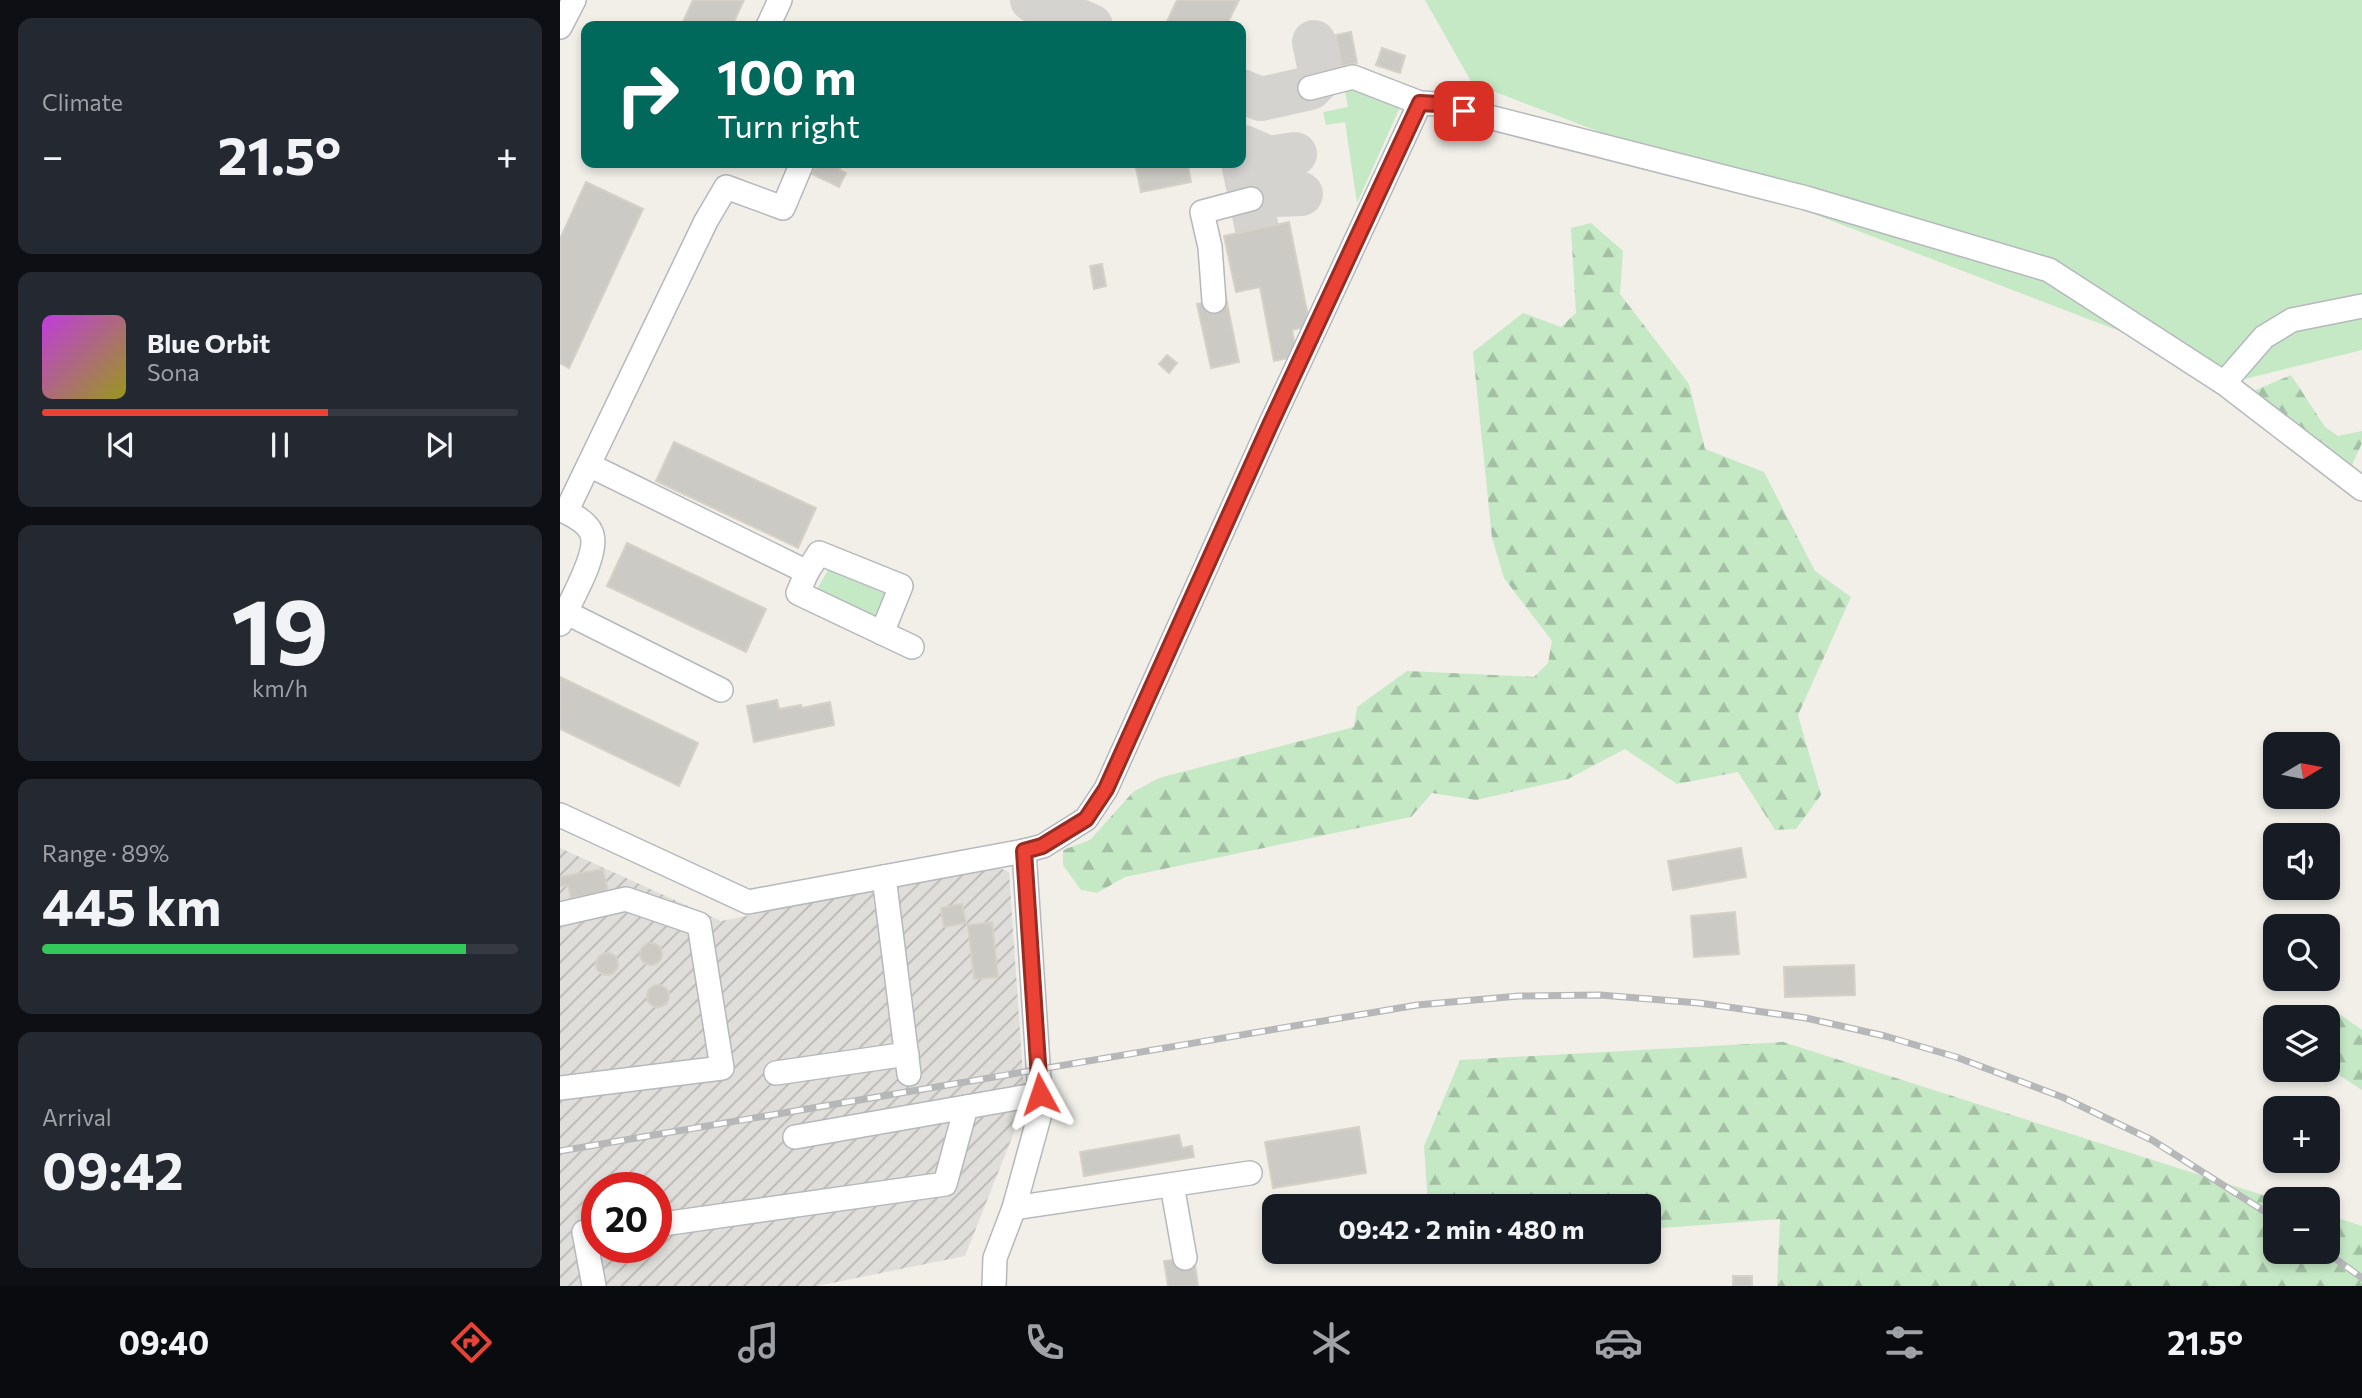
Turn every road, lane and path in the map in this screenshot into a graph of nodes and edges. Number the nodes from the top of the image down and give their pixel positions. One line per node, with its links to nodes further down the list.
1 (574, 0): 4 (lane)
2 (780, 0): 3 (lane)
3 (770, 21)
4 (560, 27)
5 (1310, 88): 6 (lane)
6 (1420, 103): 11 (lane); 21 (lane)
7 (801, 168): 12 (lane)
8 (1251, 199): 9 (lane)
9 (1214, 300)
10 (2362, 306): 11 (lane)
11 (2224, 383): 13 (lane)
12 (589, 466): 14 (lane); 15 (lane)
13 (2362, 489)
14 (563, 511): 16 (lane)
15 (807, 572): 17 (lane); 17 (lane)
16 (563, 618): 19 (lane)
17 (882, 633): 18 (lane)
18 (912, 647)
19 (721, 690)
20 (560, 815): 22 (lane)
21 (1024, 851): 22 (lane); 26 (lane)
22 (884, 877): 24 (lane)
23 (560, 914): 25 (lane)
24 (776, 1073)
25 (560, 1088)
26 (1040, 1094): 27 (lane); 31 (lane)
27 (966, 1107): 28 (lane); 32 (lane)
28 (795, 1137)
29 (1250, 1173): 30 (lane)
30 (1172, 1185): 31 (lane); 33 (lane)
31 (1014, 1208): 36 (lane)
32 (672, 1223)
33 (1185, 1258)
34 (590, 1263): 35 (lane)
35 (594, 1286)
36 (994, 1286)

